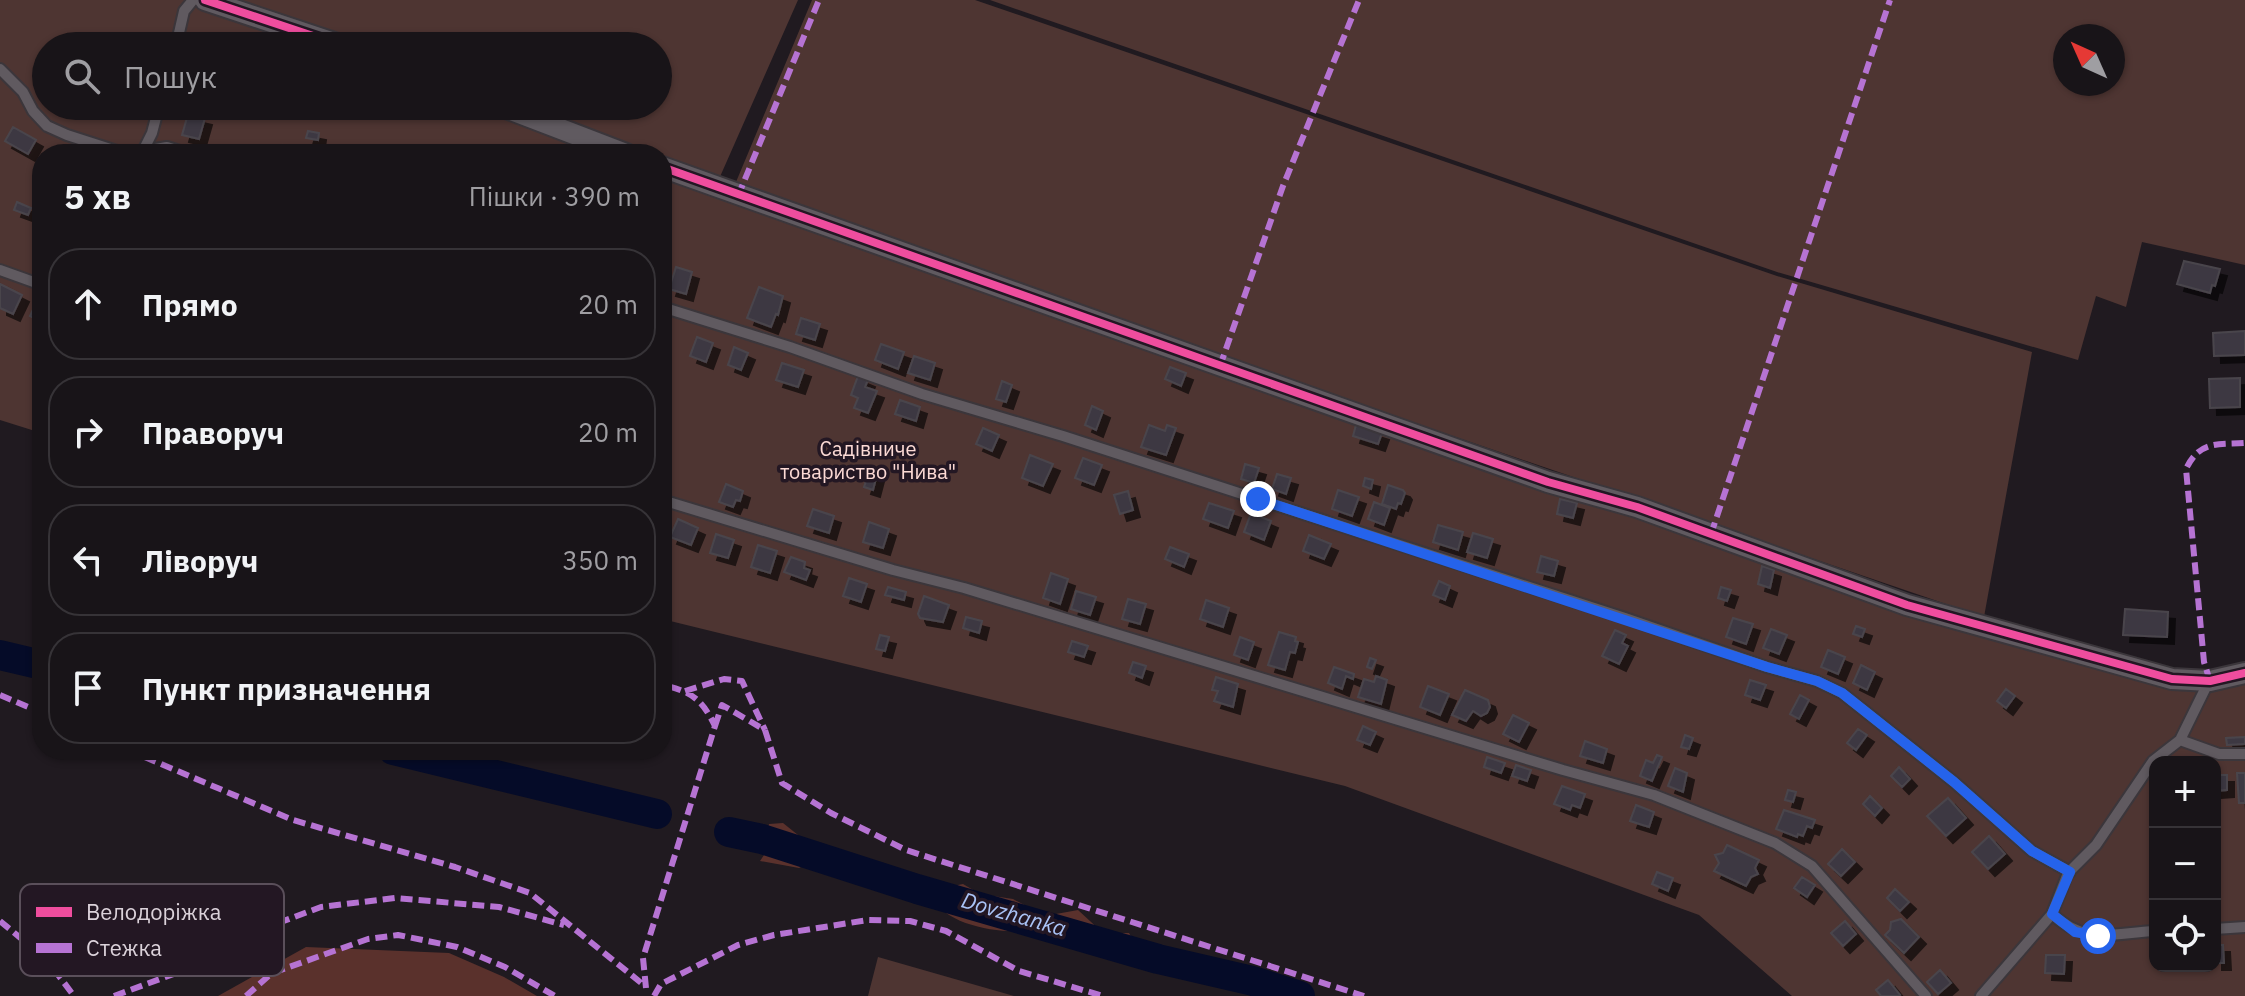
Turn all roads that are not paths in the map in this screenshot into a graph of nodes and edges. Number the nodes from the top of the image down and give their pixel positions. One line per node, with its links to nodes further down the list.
1 (193, 0): 3 (lane)
2 (205, 0): 4 (street)
3 (179, 32)
4 (301, 32)
5 (0, 69): 6 (lane)
6 (32, 109)
7 (41, 120): 10 (lane)
8 (155, 120): 11 (lane)
9 (537, 120): 12 (street)
10 (98, 144)
11 (147, 144)
12 (600, 144)
13 (672, 171): 19 (street)
14 (0, 270): 15 (lane)
15 (32, 281)
16 (672, 310): 22 (lane)
17 (672, 503): 27 (lane)
18 (2245, 673): 19 (street)
19 (2210, 681): 20 (lane)
20 (2180, 740): 21 (lane); 22 (lane)
21 (2245, 754)
22 (2070, 872): 23 (lane)
23 (2052, 914): 26 (lane); 28 (lane)
24 (2245, 927): 25 (lane)
25 (2221, 929)
26 (2149, 932)
27 (1926, 996)
28 (1981, 996)

